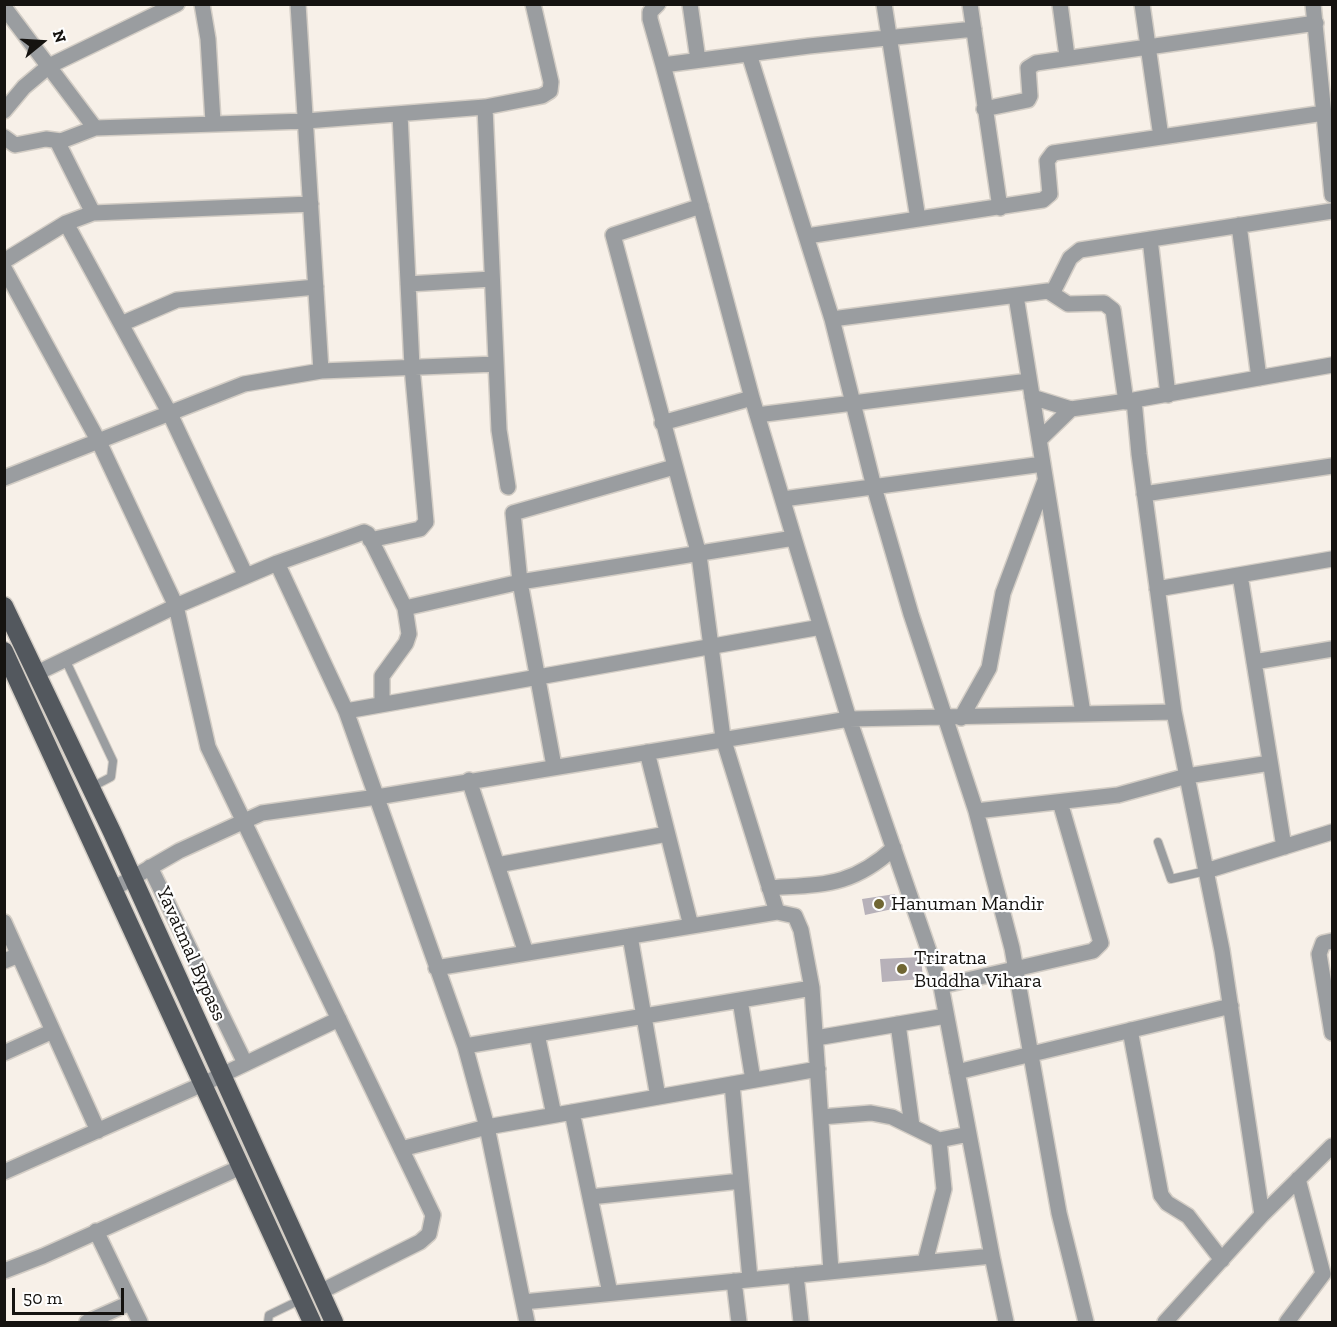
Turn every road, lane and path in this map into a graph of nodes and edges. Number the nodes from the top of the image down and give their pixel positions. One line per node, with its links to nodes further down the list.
1 (177, 4): 21 (street)
2 (202, 4): 28 (street)
3 (298, 4): 27 (street)
4 (533, 4): 22 (street)
5 (658, 4): 20 (street)
6 (690, 4): 19 (street)
7 (884, 4): 15 (street)
8 (970, 4): 14 (street)
9 (1060, 4): 18 (street)
10 (1142, 4): 16 (street)
11 (1313, 4): 13 (street)
12 (4, 8): 21 (street)
13 (1316, 23): 16 (street); 25 (street)
14 (974, 29): 15 (street); 23 (street)
15 (887, 38): 17 (street); 39 (street)
16 (1148, 46): 18 (street); 31 (street)
17 (749, 54): 19 (street); 42 (street)
18 (1067, 56): 23 (street)
19 (698, 60): 20 (street)
20 (663, 65): 35 (street)
21 (49, 66): 24 (street); 29 (street)
22 (485, 107): 26 (street); 46 (street)
23 (984, 109): 36 (street)
24 (4, 111)
25 (1324, 113): 31 (street); 33 (street)
26 (400, 114): 27 (street); 47 (street)
27 (306, 121): 28 (street); 34 (street)
28 (213, 122): 29 (street)
29 (95, 128): 32 (street)
30 (4, 137): 32 (street)
31 (1161, 137): 36 (street)
32 (61, 141): 38 (street)
33 (1332, 195)
34 (311, 204): 38 (street); 48 (street)
35 (701, 206): 61 (street); 67 (street)
36 (1000, 208): 39 (street)
37 (1332, 210): 41 (street)
38 (93, 213): 40 (street)
39 (918, 219): 42 (street)
40 (66, 223): 44 (street); 52 (street)
41 (1239, 225): 43 (street); 57 (street)
42 (807, 236): 51 (street)
43 (1150, 239): 49 (street); 59 (street)
44 (4, 261)
45 (4, 268): 69 (street)
46 (492, 279): 47 (street); 53 (street)
47 (408, 284): 55 (street)
48 (316, 287): 52 (street); 56 (street)
49 (1053, 292): 50 (street); 62 (street)
50 (1016, 296): 51 (street); 58 (street)
51 (832, 319): 63 (street)
52 (121, 324): 65 (street)
53 (496, 364): 55 (street); 76 (street)
54 (1332, 365): 57 (street)
55 (412, 367): 56 (street); 80 (street)
56 (321, 371): 65 (street)
57 (1259, 378): 59 (street)
58 (1029, 381): 60 (street); 63 (street)
59 (1168, 395): 62 (street)
60 (1032, 397): 64 (street); 68 (street)
61 (752, 398): 66 (street); 67 (street)
62 (1130, 401): 64 (street); 77 (street)
63 (853, 402): 66 (street); 75 (street)
64 (1071, 409): 68 (street)
65 (170, 414): 69 (street); 85 (street)
66 (757, 415): 78 (street)
67 (663, 423): 71 (street)
68 (1039, 440): 70 (street)
69 (99, 442): 73 (street); 89 (street)
70 (1043, 464): 74 (street); 75 (street)
71 (674, 466): 81 (street); 86 (street)
72 (1332, 466): 77 (street)
73 (4, 478)
74 (1046, 481): 102 (street); 103 (street)
75 (874, 487): 78 (street); 103 (street)
76 (508, 488)
77 (1144, 494): 87 (street)
78 (783, 499): 79 (street)
79 (794, 538): 81 (street); 91 (street)
80 (370, 540): 83 (street); 90 (street)
81 (699, 555): 86 (street); 92 (street)
82 (1332, 559): 84 (street)
83 (277, 563): 85 (street); 100 (street)
84 (1240, 575): 87 (street); 96 (street)
85 (246, 576): 89 (street)
86 (519, 582): 90 (street); 98 (street)
87 (1157, 589): 101 (street)
88 (4, 606): 97 (main road, Yavatmal Bypass)
89 (176, 606): 95 (street); 115 (street)
90 (405, 608): 99 (street)
91 (821, 627): 92 (street); 104 (street)
92 (711, 648): 98 (street); 105 (street)
93 (1332, 649): 96 (street)
94 (4, 651): 126 (main road)
95 (64, 659): 97 (street); 111 (lane)
96 (1254, 662): 107 (street)
97 (37, 673): 111 (main road, Yavatmal Bypass)
98 (539, 677): 99 (street); 108 (street)
99 (382, 704): 100 (street)
100 (346, 711): 112 (street)
101 (1174, 712): 102 (street); 109 (street)
102 (1083, 713): 103 (street)
103 (954, 718): 104 (street); 114 (street)
104 (849, 719): 105 (street); 120 (street)
105 (723, 738): 106 (street); 125 (street)
106 (647, 752): 108 (street); 117 (street)
107 (1270, 763): 109 (street); 119 (street)
108 (554, 766): 110 (street)
109 (1187, 776): 113 (street); 123 (street)
110 (469, 780): 112 (street); 121 (street)
111 (91, 788): 124 (main road, Yavatmal Bypass)
112 (377, 797): 115 (street); 135 (street)
113 (1060, 802): 114 (street); 134 (street)
114 (976, 811): 134 (street)
115 (243, 819): 122 (street); 142 (street)
116 (1332, 832): 119 (street)
117 (667, 834): 121 (street); 129 (street)
118 (1158, 842): 123 (lane)
119 (1284, 847): 123 (street)
120 (894, 848): 125 (street); 136 (street)
121 (497, 865): 132 (street)
122 (150, 867): 124 (street); 152 (street)
123 (1206, 871): 139 (street)
124 (132, 877): 126 (street); 155 (main road, Yavatmal Bypass)
125 (770, 888): 127 (street)
126 (113, 889): 157 (main road)
127 (777, 912): 129 (street); 137 (street)
128 (4, 922): 133 (street)
129 (691, 926): 130 (street)
130 (630, 936): 132 (street); 140 (street)
131 (1332, 941): 146 (street)
132 (526, 953): 135 (street)
133 (12, 958): 145 (street)
134 (1016, 967): 136 (street); 151 (street)
135 (436, 968): 149 (street)
136 (941, 986): 141 (street)
137 (812, 988): 138 (street); 148 (street)
138 (740, 1000): 140 (street); 156 (street)
139 (1231, 1006): 144 (street); 175 (street)
140 (645, 1016): 147 (street); 159 (street)
141 (946, 1016): 143 (street); 154 (street)
142 (339, 1019): 152 (street); 168 (street)
143 (898, 1024): 148 (street); 163 (street)
144 (1130, 1030): 151 (street); 178 (street)
145 (53, 1031): 150 (street); 165 (street)
146 (1332, 1033)
147 (537, 1034): 149 (street); 161 (street)
148 (816, 1038): 153 (street)
149 (465, 1046): 164 (street)
150 (4, 1053)
151 (1031, 1054): 154 (street); 201 (street)
152 (245, 1063): 155 (street)
153 (818, 1069): 156 (street); 162 (street)
154 (957, 1072): 166 (street)
155 (221, 1076): 157 (street); 186 (main road, Yavatmal Bypass)
156 (753, 1080): 158 (street)
157 (203, 1084): 165 (street); 170 (main road)
158 (732, 1084): 159 (street); 173 (street)
159 (658, 1097): 160 (street)
160 (572, 1112): 161 (street); 174 (street)
161 (554, 1115): 164 (street)
162 (821, 1117): 163 (street); 181 (street)
163 (912, 1126): 167 (street)
164 (487, 1127): 168 (street); 190 (street)
165 (98, 1131): 171 (street)
166 (969, 1134): 167 (street); 177 (street)
167 (939, 1140): 179 (street)
168 (401, 1149): 186 (street)
169 (1330, 1152): 172 (street)
170 (241, 1167): 176 (street); 188 (main road)
171 (4, 1172)
172 (1298, 1179): 175 (street); 182 (street)
173 (741, 1181): 174 (street); 184 (street)
174 (590, 1197): 187 (street)
175 (1262, 1215): 178 (street)
176 (96, 1231): 180 (street); 189 (street)
177 (992, 1256): 179 (street); 200 (street)
178 (1222, 1260): 191 (street)
179 (925, 1262): 181 (street)
180 (4, 1271)
181 (831, 1271): 183 (street)
182 (1328, 1273): 203 (street)
183 (796, 1275): 184 (street); 199 (street)
184 (750, 1279): 185 (street)
185 (734, 1281): 187 (street); 198 (street)
186 (320, 1292): 196 (main road, Yavatmal Bypass)
187 (610, 1293): 190 (street)
188 (302, 1300): 194 (lane); 195 (main road)
189 (130, 1302): 192 (street); 193 (street)
190 (523, 1302): 197 (street)
191 (1177, 1317): 202 (street)
192 (87, 1323)
193 (140, 1323)
194 (268, 1323)
195 (312, 1323)
196 (334, 1323)
197 (528, 1323)
198 (739, 1323)
199 (801, 1323)
200 (1006, 1323)
201 (1086, 1323)
202 (1165, 1323)
203 (1287, 1323)

